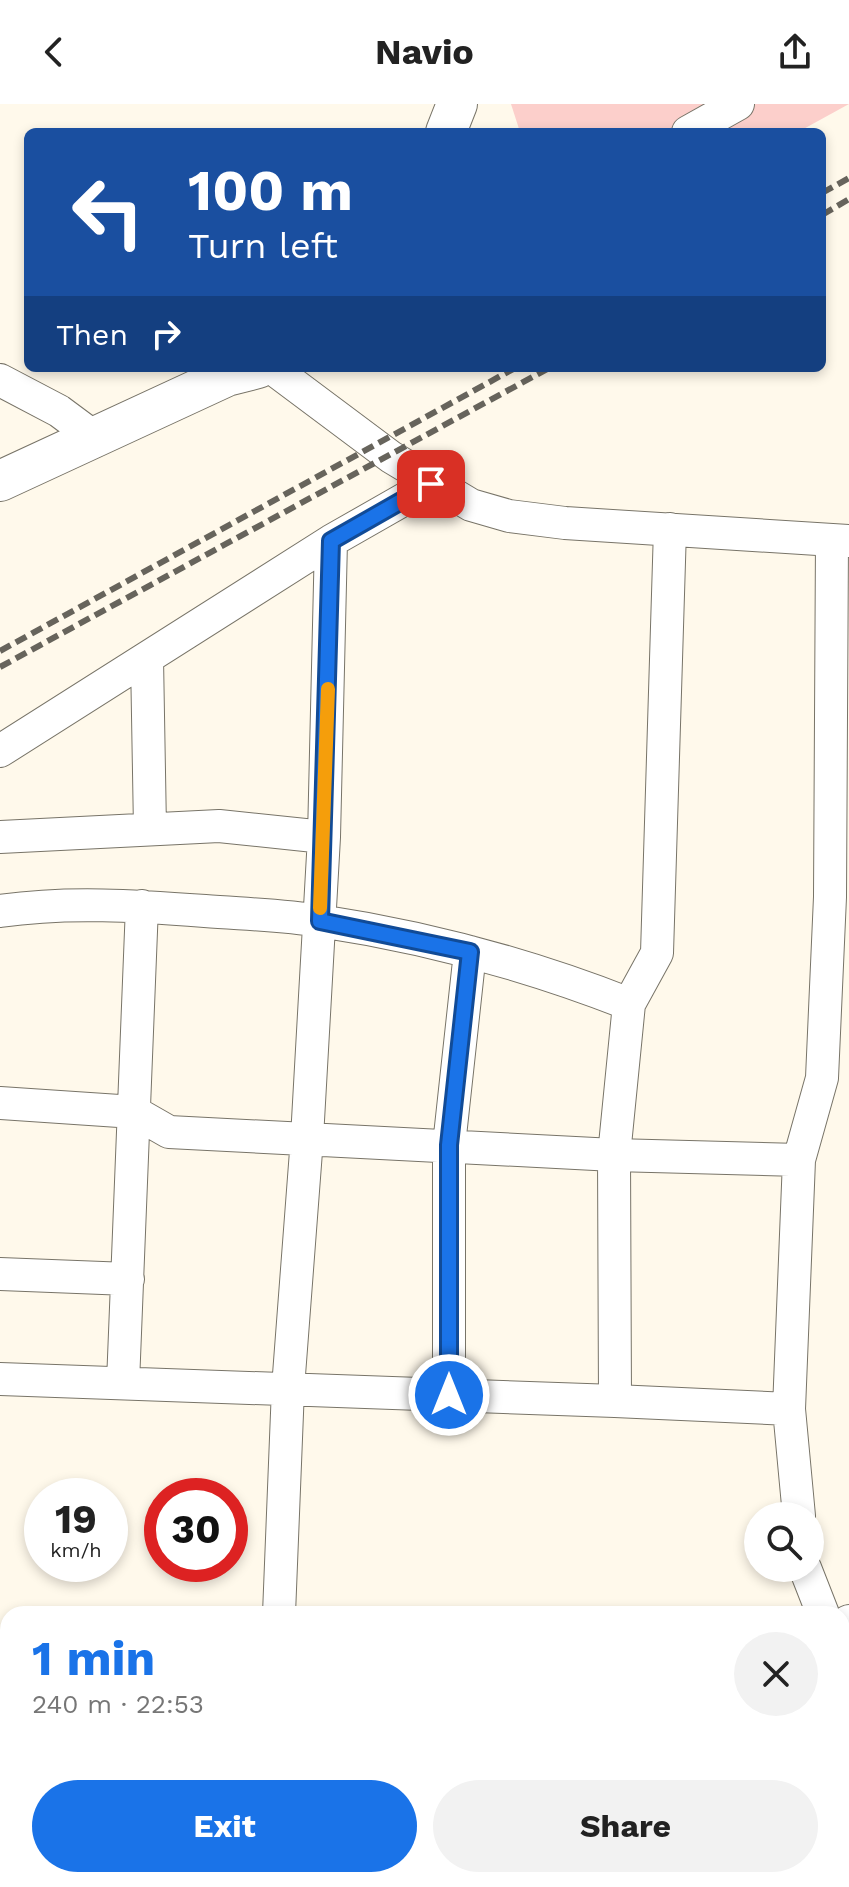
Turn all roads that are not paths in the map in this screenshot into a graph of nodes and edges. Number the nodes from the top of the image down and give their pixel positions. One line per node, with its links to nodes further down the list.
1 (457, 104): 3 (main road)
2 (738, 104): 4 (street)
3 (448, 128)
4 (695, 128)
5 (242, 372): 8 (main road)
6 (277, 372): 10 (street)
7 (0, 380): 8 (street)
8 (94, 437): 9 (main road)
9 (0, 481)
10 (431, 484): 11 (street); 13 (street)
11 (670, 529): 12 (street); 24 (street)
12 (841, 540): 19 (street)
13 (331, 541): 14 (street); 18 (street)
14 (147, 658): 15 (street); 16 (street)
15 (0, 751)
16 (150, 829): 17 (street); 18 (street)
17 (0, 837)
18 (324, 837): 22 (street)
19 (839, 898): 30 (street)
20 (142, 906): 21 (street); 22 (street); 26 (street)
21 (0, 911)
22 (320, 921): 23 (street); 27 (street)
23 (470, 952): 24 (street); 28 (street)
24 (629, 1004): 29 (street)
25 (0, 1103): 26 (street)
26 (134, 1112): 27 (street); 32 (street)
27 (307, 1138): 28 (street); 35 (street)
28 (449, 1145): 29 (street); 36 (street)
29 (614, 1155): 30 (street); 37 (street)
30 (799, 1160): 38 (street)
31 (0, 1274): 32 (street)
32 (128, 1279): 34 (street)
33 (0, 1379): 34 (street)
34 (123, 1383): 35 (street)
35 (288, 1388): 36 (street); 41 (street)
36 (449, 1395): 37 (street)
37 (615, 1401): 38 (street)
38 (789, 1409): 39 (street)
39 (798, 1502)
40 (810, 1582): 42 (street)
41 (279, 1606)
42 (820, 1606)

